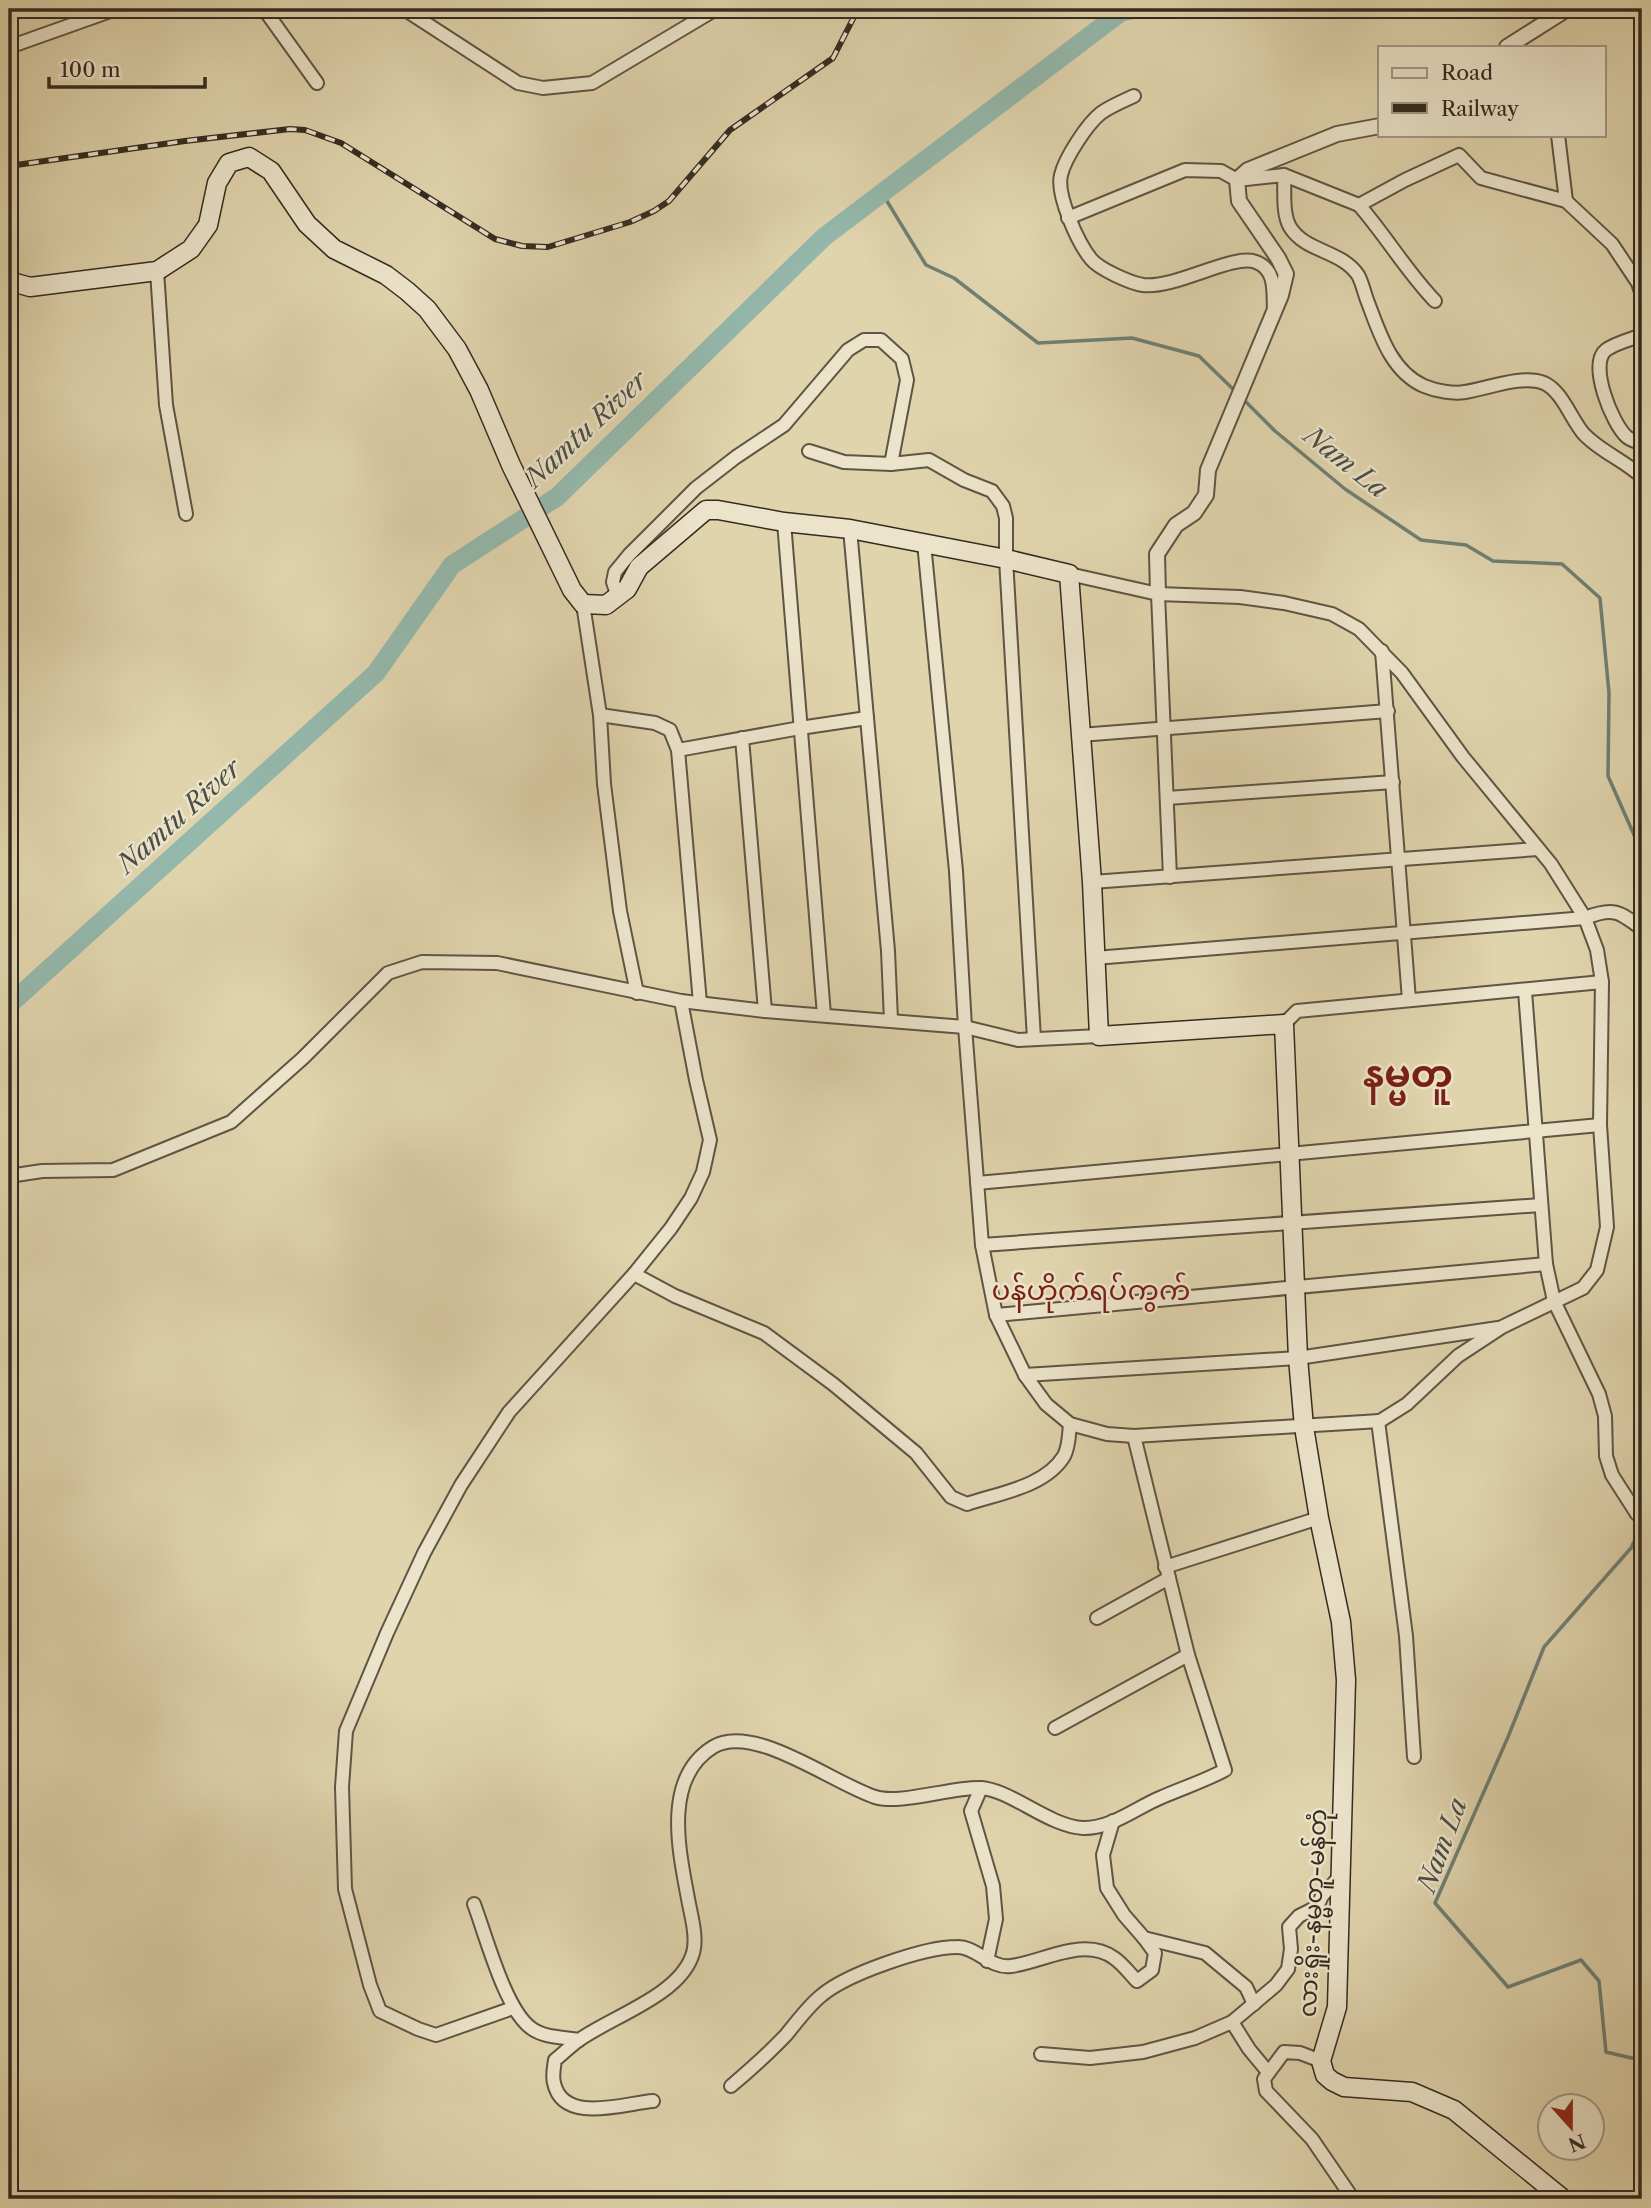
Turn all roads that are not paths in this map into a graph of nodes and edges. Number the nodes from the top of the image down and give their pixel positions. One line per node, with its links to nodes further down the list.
1 (116, 9): 7 (street)
2 (264, 9): 8 (street)
3 (404, 9): 4 (street)
4 (716, 9)
5 (1567, 9): 6 (street)
6 (1512, 46)
7 (9, 47)
8 (317, 83)
9 (1134, 96): 16 (street)
10 (1378, 127): 13 (street)
11 (1558, 136): 14 (street)
12 (1284, 175): 13 (street); 15 (street); 26 (street)
13 (1237, 180): 16 (street); 21 (street)
14 (1566, 201): 15 (street); 19 (street)
15 (1359, 205): 20 (street)
16 (1068, 218): 21 (street)
17 (157, 271): 18 (main road); 27 (street); 34 (main road)
18 (9, 281)
19 (1642, 295)
20 (1435, 301)
21 (1274, 313): 33 (street)
22 (1642, 335): 23 (street)
23 (1642, 443)
24 (809, 451): 25 (street)
25 (891, 464): 31 (street); 35 (street)
26 (1642, 477)
27 (186, 514)
28 (784, 522): 29 (main road); 35 (main road); 40 (street)
29 (850, 529): 30 (main road); 39 (street)
30 (925, 542): 31 (main road); 65 (street)
31 (1006, 559): 32 (main road); 67 (street)
32 (1069, 574): 33 (street); 42 (main road)
33 (1158, 594): 36 (street); 41 (street)
34 (578, 597): 35 (main road); 38 (street)
35 (618, 597)
36 (1382, 651): 37 (street); 47 (street)
37 (1388, 711): 41 (street); 45 (street)
38 (600, 715): 44 (street); 57 (street)
39 (867, 718): 40 (street); 63 (street)
40 (800, 727): 43 (street); 62 (street)
41 (1164, 729): 42 (street); 46 (street)
42 (1080, 735): 50 (main road)
43 (742, 738): 44 (street); 61 (street)
44 (678, 750): 60 (street)
45 (1393, 782): 46 (street); 48 (street)
46 (1167, 798): 49 (street)
47 (1538, 849): 48 (street); 51 (street)
48 (1399, 859): 49 (street); 53 (street)
49 (1170, 877): 50 (street)
50 (1092, 882): 54 (main road)
51 (1585, 918): 52 (street); 53 (street); 55 (street)
52 (1642, 929)
53 (1404, 933): 54 (street); 59 (street)
54 (1095, 958): 66 (main road)
55 (1602, 982): 56 (street); 68 (street)
56 (1525, 991): 59 (street); 69 (street)
57 (638, 993): 58 (street); 71 (street)
58 (681, 1000): 60 (street); 77 (street)
59 (1409, 1000): 64 (street)
60 (700, 1003): 61 (street)
61 (765, 1012): 62 (street)
62 (824, 1016): 63 (street)
63 (891, 1020): 65 (street)
64 (1284, 1024): 66 (main road); 70 (main road, လားရှိုး-နမ္မတူ-မန်တုံ)
65 (965, 1027): 67 (street); 72 (street)
66 (1099, 1036): 67 (street)
67 (1034, 1039)
68 (1600, 1125): 69 (street); 79 (street)
69 (1535, 1131): 70 (street); 73 (street)
70 (1288, 1155): 72 (street); 74 (main road, လားရှိုး-နမ္မတူ-မန်တုံ)
71 (9, 1176)
72 (977, 1184): 75 (street)
73 (1541, 1205): 74 (street); 76 (street)
74 (1292, 1223): 75 (street); 78 (main road, လားရှိုး-နမ္မတူ-မန်တုံ)
75 (982, 1245): 80 (street)
76 (1546, 1264): 78 (street); 79 (street)
77 (634, 1274): 85 (street); 102 (street)
78 (1295, 1288): 80 (street); 82 (main road, လားရှိုး-နမ္မတူ-မန်တုံ)
79 (1554, 1301): 81 (street); 88 (street)
80 (996, 1315): 83 (street)
81 (1502, 1327): 82 (street); 84 (street)
82 (1298, 1358): 83 (street); 86 (main road, လားရှိုး-နမ္မတူ-မန်တုံ)
83 (1025, 1374): 85 (street)
84 (1378, 1421): 86 (street); 94 (street)
85 (1070, 1424): 87 (street)
86 (1304, 1427): 87 (street); 89 (main road, လားရှိုး-နမ္မတူ-မန်တုံ)
87 (1134, 1436): 90 (street)
88 (1641, 1515)
89 (1319, 1518): 90 (street); 97 (main road, လားရှိုး-နမ္မတူ-မန်တုံ)
90 (1167, 1572): 91 (street); 92 (street)
91 (1097, 1618)
92 (1188, 1655): 93 (street); 96 (street)
93 (1055, 1728)
94 (1414, 1757)
95 (981, 1788): 96 (street); 100 (street); 104 (street)
96 (1113, 1821): 99 (street)
97 (1341, 1875): 101 (street); 106 (main road, လားရှိုး-နမ္မတူ-မန်တုံ)
98 (474, 1904): 102 (street)
99 (1144, 1938): 100 (street); 101 (street)
100 (987, 1961): 108 (street)
101 (1254, 2004): 103 (street)
102 (513, 2008): 104 (street)
103 (1232, 2022): 105 (street); 107 (street)
104 (579, 2040): 109 (street)
105 (1041, 2054)
106 (1321, 2060): 107 (street); 111 (main road)
107 (1268, 2072): 110 (street)
108 (731, 2086)
109 (653, 2101)
110 (1353, 2199)
111 (1563, 2199)

